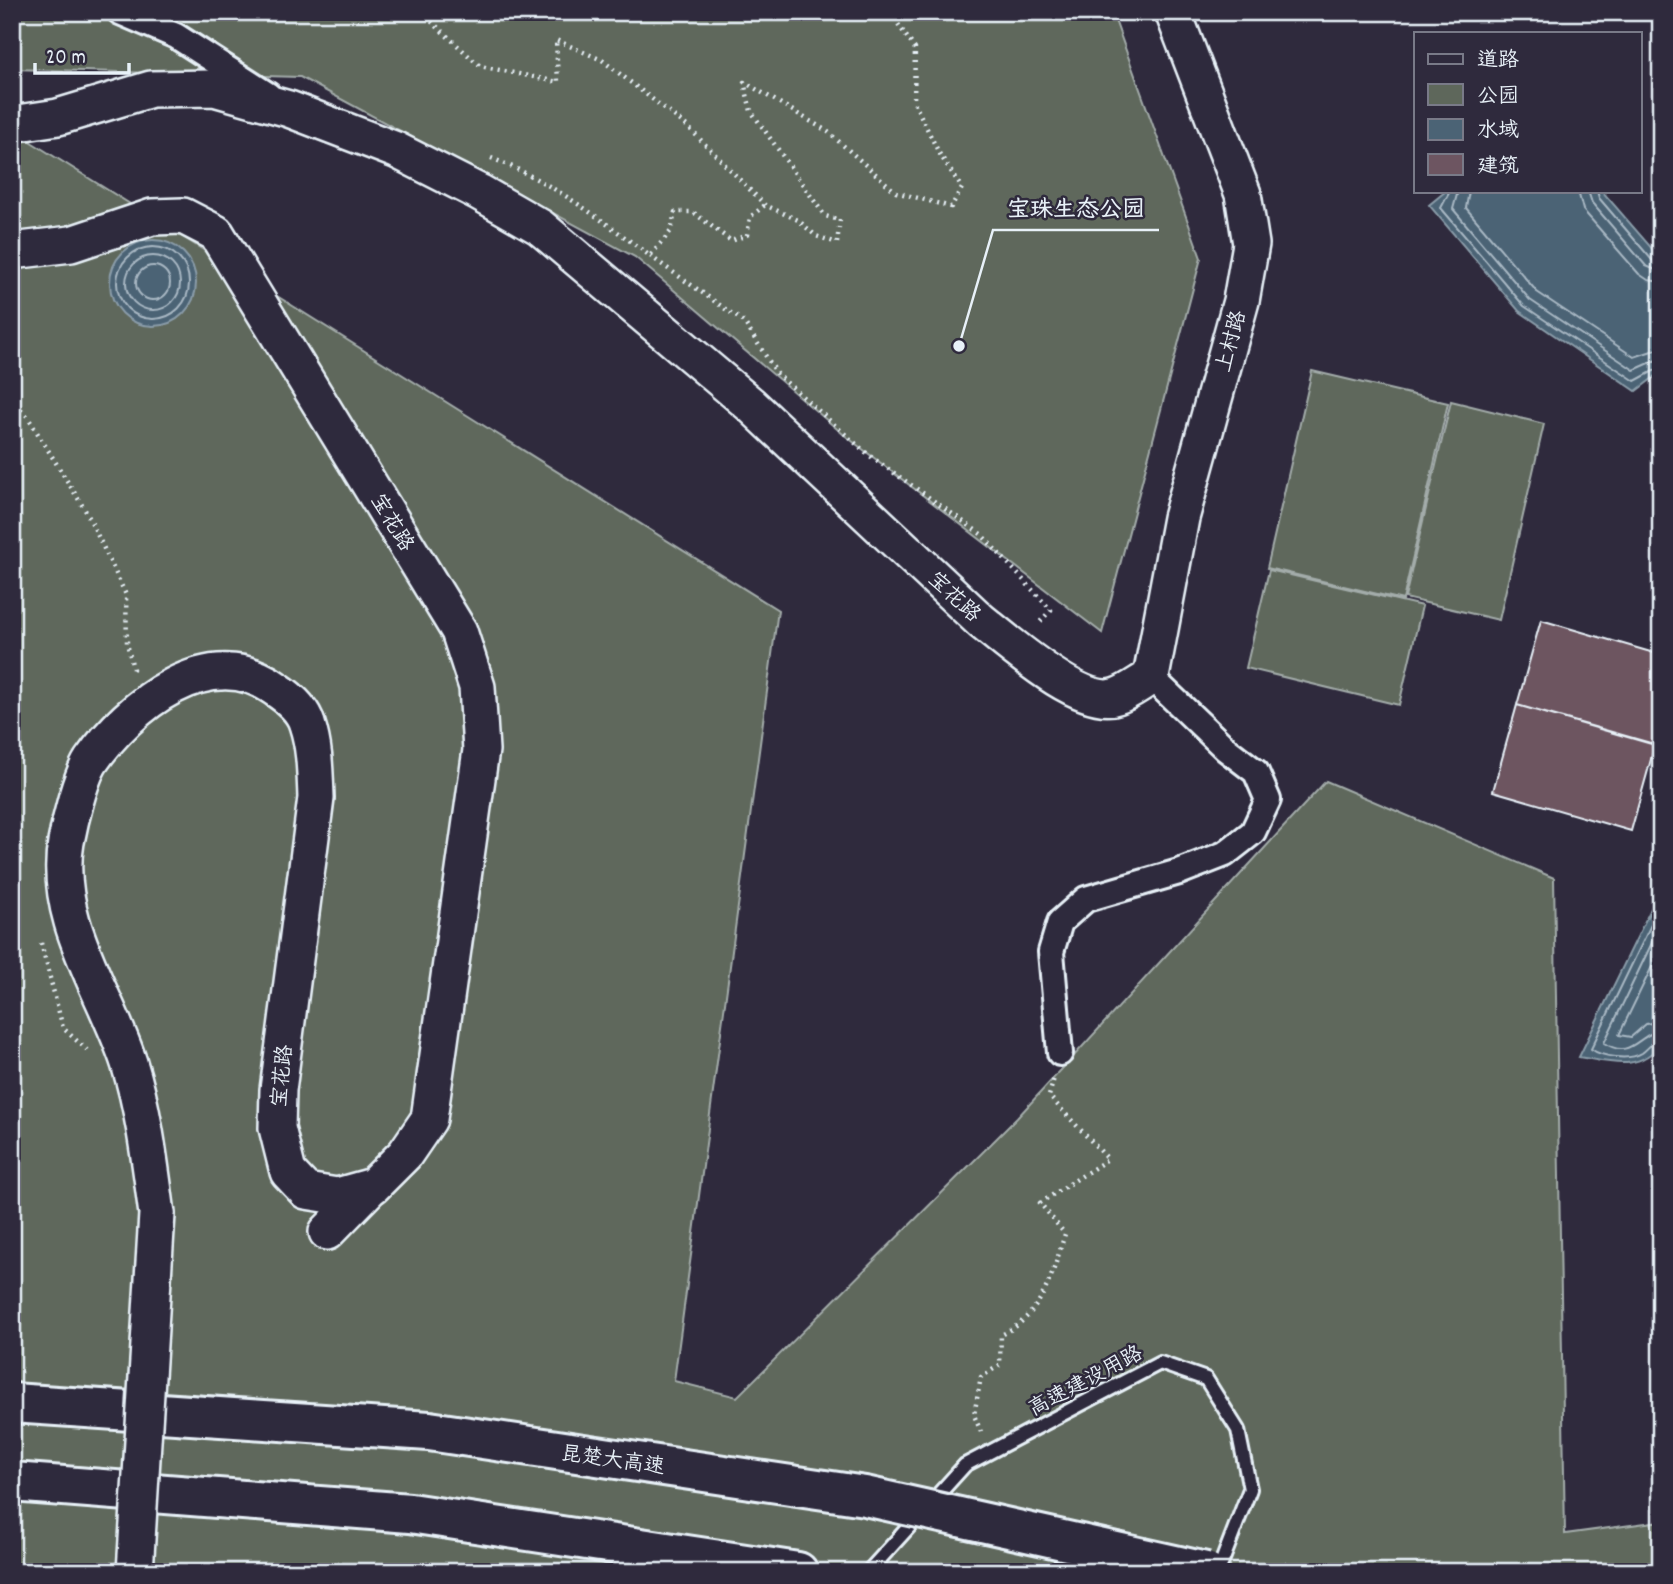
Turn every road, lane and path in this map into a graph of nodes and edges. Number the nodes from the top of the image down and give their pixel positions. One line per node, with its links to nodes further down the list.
1 (120, 12): 5 (street)
2 (421, 12): 8 (path)
3 (890, 12): 8 (path)
4 (1173, 12): 12 (main road, 上村路)
5 (289, 109): 6 (main road, 宝花路); 11 (main road, 宝花路)
6 (12, 124)
7 (486, 156): 10 (path)
8 (765, 205): 10 (path)
9 (12, 251): 15 (main road, 宝花路)
10 (650, 256): 11 (path)
11 (1015, 647): 12 (main road, 宝花路)
12 (1151, 677): 13 (street)
13 (1060, 1053)
14 (1049, 1096): 18 (path)
15 (373, 1186): 16 (main road); 20 (main road, 宝花路, bridge)
16 (327, 1232)
17 (12, 1403): 23 (highway, 昆楚大高速, bridge)
18 (974, 1415)
19 (12, 1482): 21 (highway)
20 (135, 1572)
21 (798, 1572)
22 (868, 1572): 24 (lane, 高速建设用路)
23 (1206, 1572)
24 (1218, 1572)

